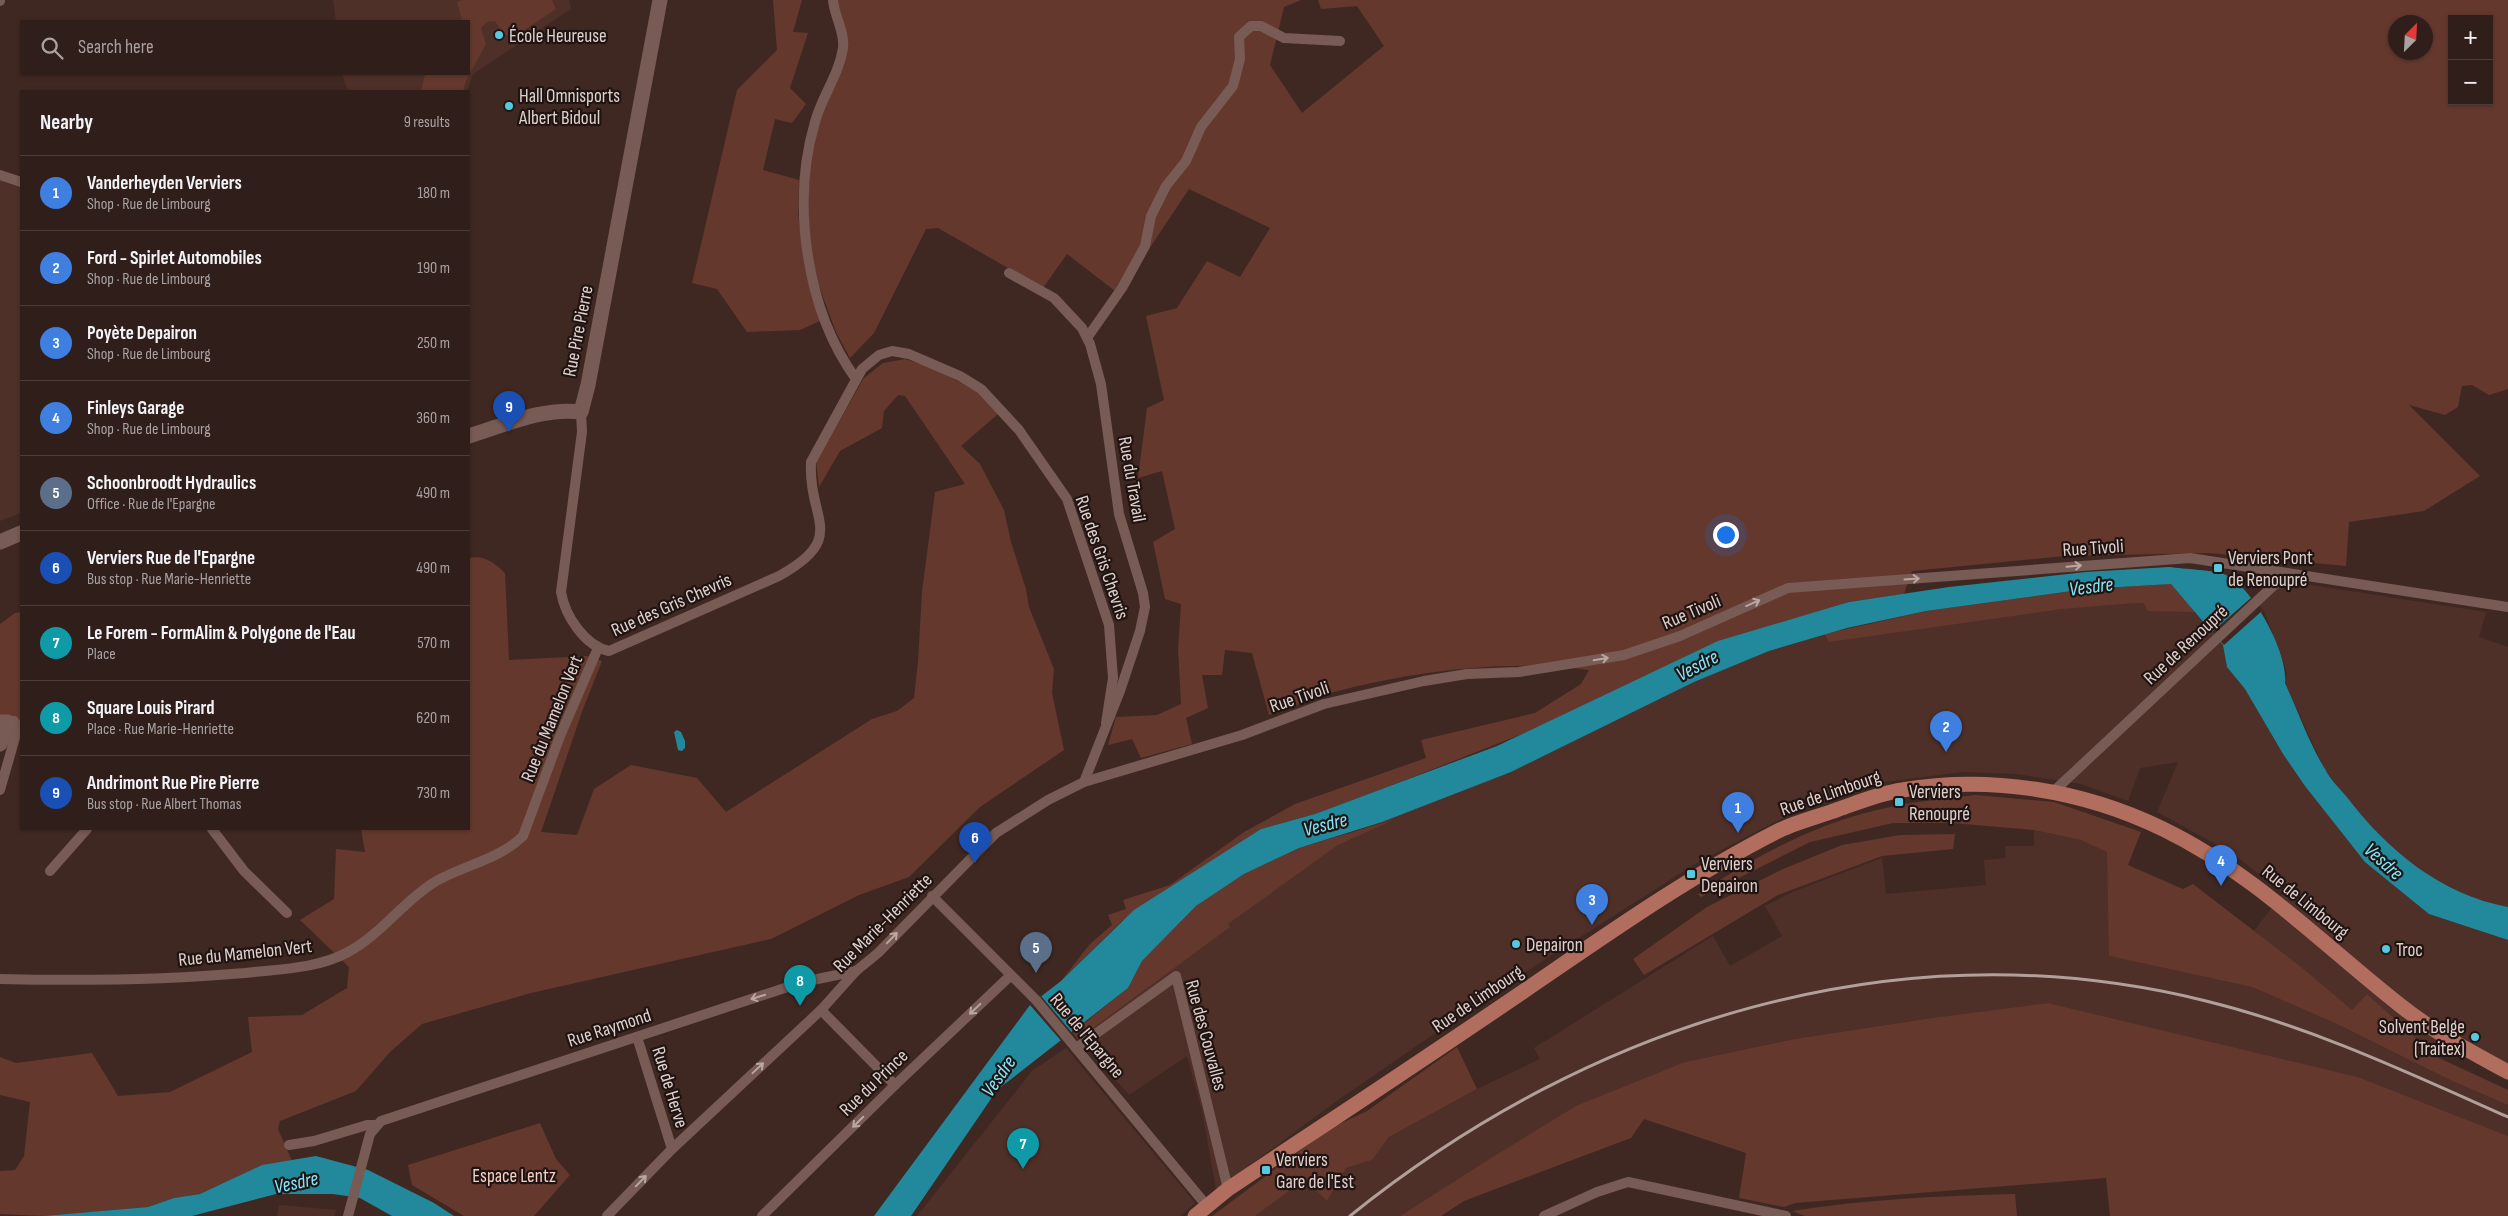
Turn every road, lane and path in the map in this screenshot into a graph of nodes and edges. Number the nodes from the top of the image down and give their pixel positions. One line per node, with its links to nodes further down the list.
1 (660, 0): 9 (street, Rue Pire Pierre)
2 (833, 0): 8 (street)
3 (1340, 41): 7 (street)
4 (0, 175): 5 (street)
5 (20, 182)
6 (1009, 273): 7 (street, Rue du Travail)
7 (1087, 338): 17 (street, Rue du Travail)
8 (856, 379): 15 (street, Rue des Gris Chevris); 17 (street, Rue des Gris Chevris)
9 (581, 412): 10 (street); 15 (street, Rue Pire Pierre)
10 (470, 436)
11 (20, 533): 12 (street)
12 (0, 542)
13 (2287, 573): 14 (street); 19 (street, Rue Tivoli, one-way to 13); 22 (street, Rue de Renoupré)
14 (2508, 607)
15 (598, 648): 30 (street, Rue du Mamelon Vert)
16 (3, 722): 18 (street); 21 (street)
17 (1106, 723): 20 (street)
18 (0, 744)
19 (1120, 772): 20 (street, Rue Marie-Henriette)
20 (1084, 782): 26 (street, Rue Marie-Henriette)
21 (0, 790)
22 (2054, 791): 34 (main road, Rue de Limbourg); 39 (main road, Rue de Limbourg)
23 (86, 830): 25 (street)
24 (213, 830): 27 (street)
25 (50, 871)
26 (932, 896): 28 (street, Rue Marie-Henriette, one-way to 26); 29 (street, Rue de l'Epargne)
27 (287, 912)
28 (856, 971): 31 (street, Rue Marie-Henriette); 32 (street, Rue Raymond, one-way to 32)
29 (1010, 976): 33 (street, Rue de l'Epargne); 35 (street, Rue du Prince, one-way to 35)
30 (0, 979)
31 (821, 1010): 35 (street); 38 (street, Rue Marie-Henriette, one-way to 31)
32 (637, 1037): 36 (street, Rue Raymond); 38 (street, Rue de Herve)
33 (1074, 1045): 39 (street, Rue des Couvalles); 40 (street, Rue de l'Epargne)
34 (2508, 1072)
35 (895, 1085): 44 (street, Rue du Prince, one-way to 44)
36 (376, 1125): 37 (street, Rue Raymond); 42 (street)
37 (289, 1145)
38 (672, 1149): 41 (street, Rue Marie-Henriette, one-way to 38)
39 (1228, 1189): 40 (main road, Rue de Limbourg)
40 (1207, 1206): 45 (main road, Rue de Limbourg)
41 (609, 1214): 43 (street)
42 (348, 1216)
43 (623, 1216)
44 (762, 1216)
45 (1195, 1216)
46 (1544, 1216): 47 (street)
47 (1786, 1216)

